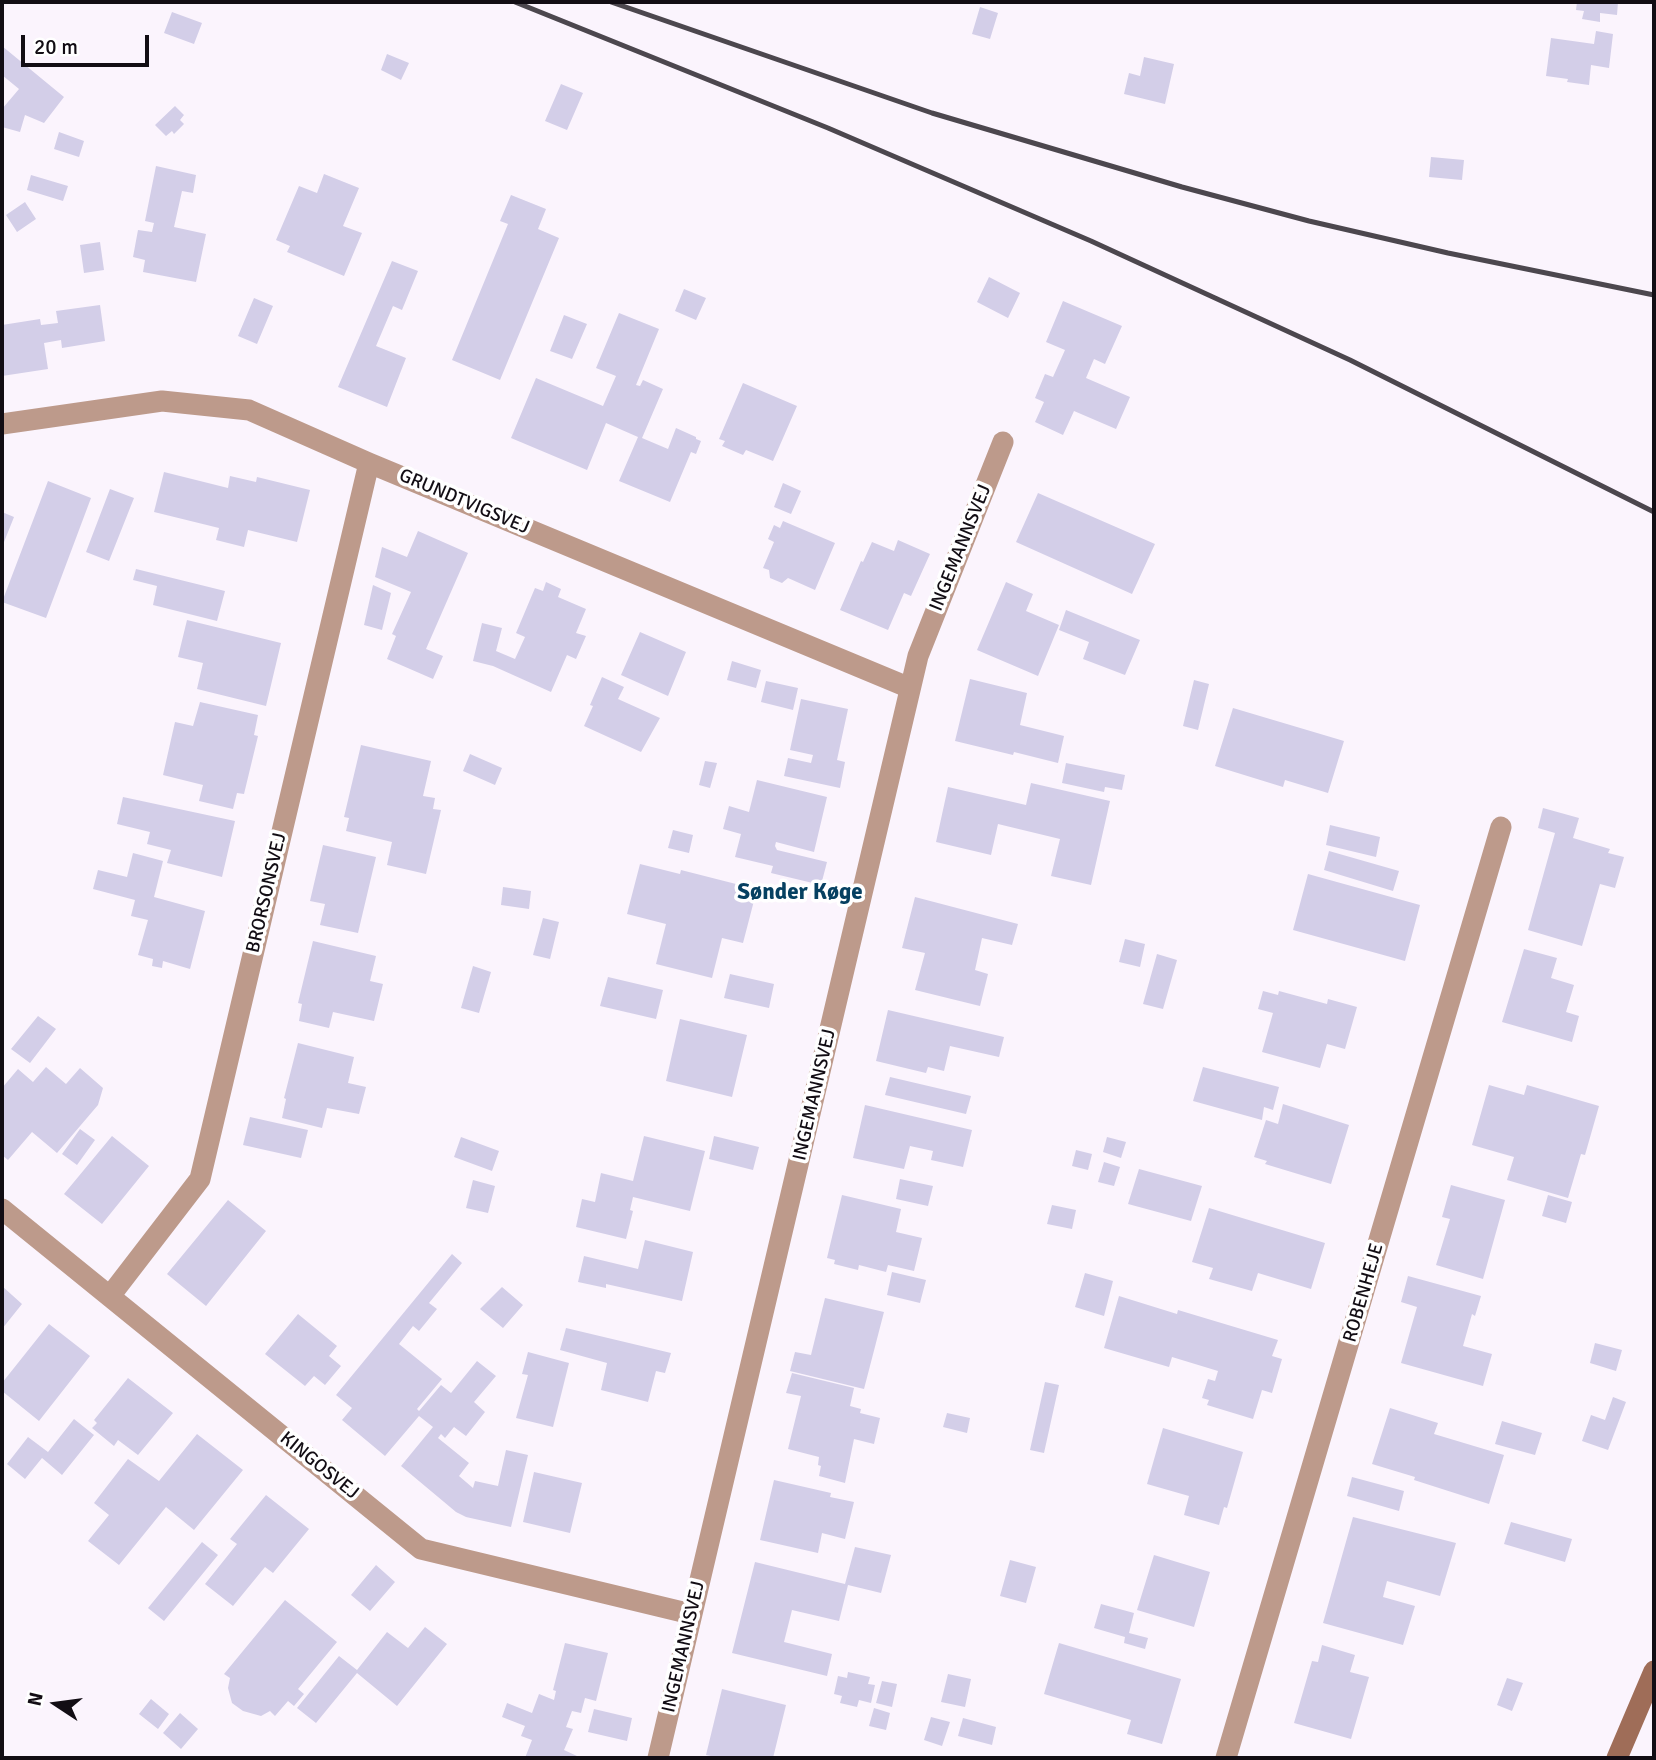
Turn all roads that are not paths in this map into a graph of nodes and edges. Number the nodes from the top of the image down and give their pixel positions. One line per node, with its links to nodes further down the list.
1 (2, 424): 3 (street, GRUNDTVIGSVEJ)
2 (1003, 442): 4 (street, INGEMANNSVEJ)
3 (369, 463): 4 (street, GRUNDTVIGSVEJ); 7 (street, BRORSONSVEJ)
4 (910, 688): 8 (street, INGEMANNSVEJ)
5 (1501, 827): 11 (street, ROBENHEJE)
6 (2, 1209): 7 (street, KINGOSVEJ)
7 (110, 1296): 8 (street, KINGOSVEJ)
8 (691, 1614): 10 (street, INGEMANNSVEJ)
9 (1654, 1671): 12 (main road)
10 (658, 1758)
11 (1226, 1758)
12 (1617, 1758)

